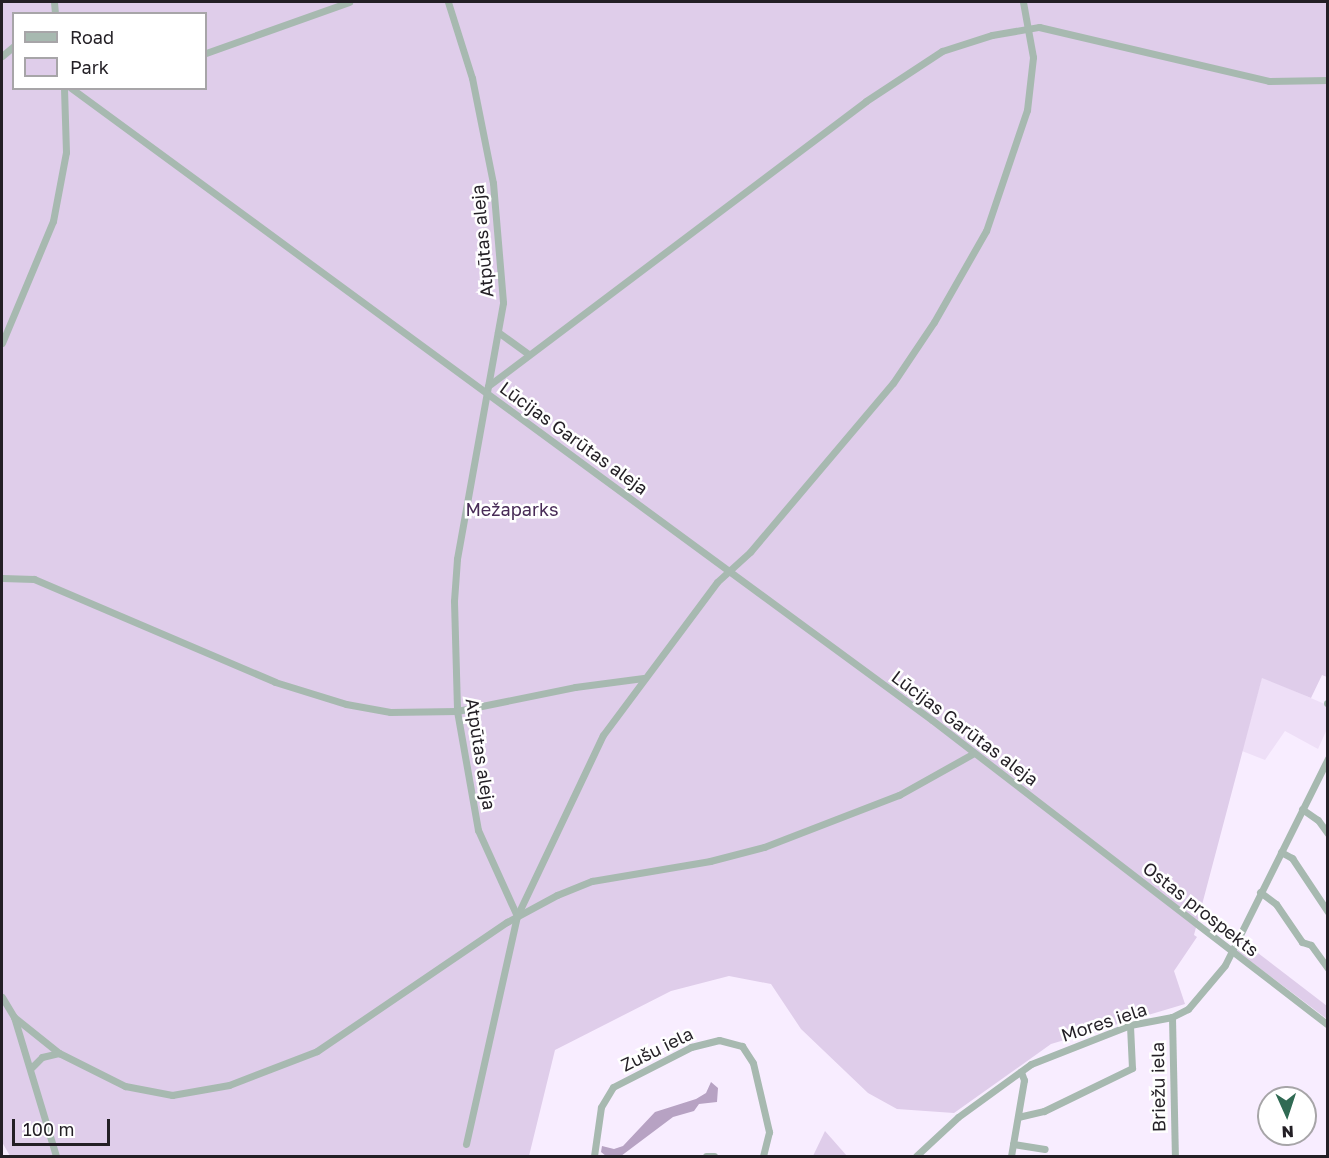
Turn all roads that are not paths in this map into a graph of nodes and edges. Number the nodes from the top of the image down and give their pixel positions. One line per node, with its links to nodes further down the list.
1 (349, 2): 5 (street)
2 (448, 2): 9 (street, Atpūtas aleja)
3 (1023, 2): 4 (street)
4 (1028, 26): 6 (street); 11 (street); 13 (street)
5 (207, 53)
6 (1328, 80)
7 (64, 90): 10 (street)
8 (74, 90): 12 (street, Lūcijas Garūtas aleja)
9 (498, 332): 11 (street); 12 (street, Atpūtas aleja)
10 (2, 339)
11 (527, 353): 12 (street)
12 (487, 389): 13 (street, Lūcijas Garūtas aleja); 16 (street, Atpūtas aleja)
13 (728, 572): 15 (street); 17 (street, Lūcijas Garūtas aleja)
14 (2, 578): 16 (street)
15 (643, 678): 16 (street); 26 (street)
16 (457, 711): 26 (street, Atpūtas aleja)
17 (974, 753): 21 (street, Lūcijas Garūtas aleja); 26 (street)
18 (1328, 758): 19 (street, Mores iela)
19 (1325, 767): 20 (street, Mores iela)
20 (1302, 809): 22 (street); 23 (street, Mores iela)
21 (1057, 816): 27 (street, Ostas prospekts)
22 (1328, 834)
23 (1281, 852): 24 (street, Mores iela); 25 (street)
24 (1260, 892): 27 (street, Mores iela); 28 (street)
25 (1328, 912)
26 (517, 916): 34 (street); 38 (street)
27 (1231, 950): 31 (street, Mores iela); 33 (street, Ostas prospekts)
28 (1328, 968)
29 (2, 997): 30 (street)
30 (14, 1017): 34 (street); 35 (street)
31 (1172, 1017): 32 (street, Mores iela); 48 (street, Briežu iela)
32 (1130, 1025): 36 (street, Mores iela); 37 (street)
33 (1328, 1025)
34 (59, 1053): 35 (street)
35 (32, 1066): 41 (street)
36 (1021, 1072): 37 (street); 46 (street, Mores iela)
37 (1018, 1117): 39 (street)
38 (466, 1144)
39 (1013, 1144): 40 (street); 47 (street)
40 (1045, 1149)
41 (56, 1156)
42 (594, 1156): 45 (street, Zušu iela)
43 (706, 1156): 44 (street)
44 (714, 1156)
45 (762, 1156)
46 (916, 1156)
47 (1011, 1156)
48 (1174, 1156)

